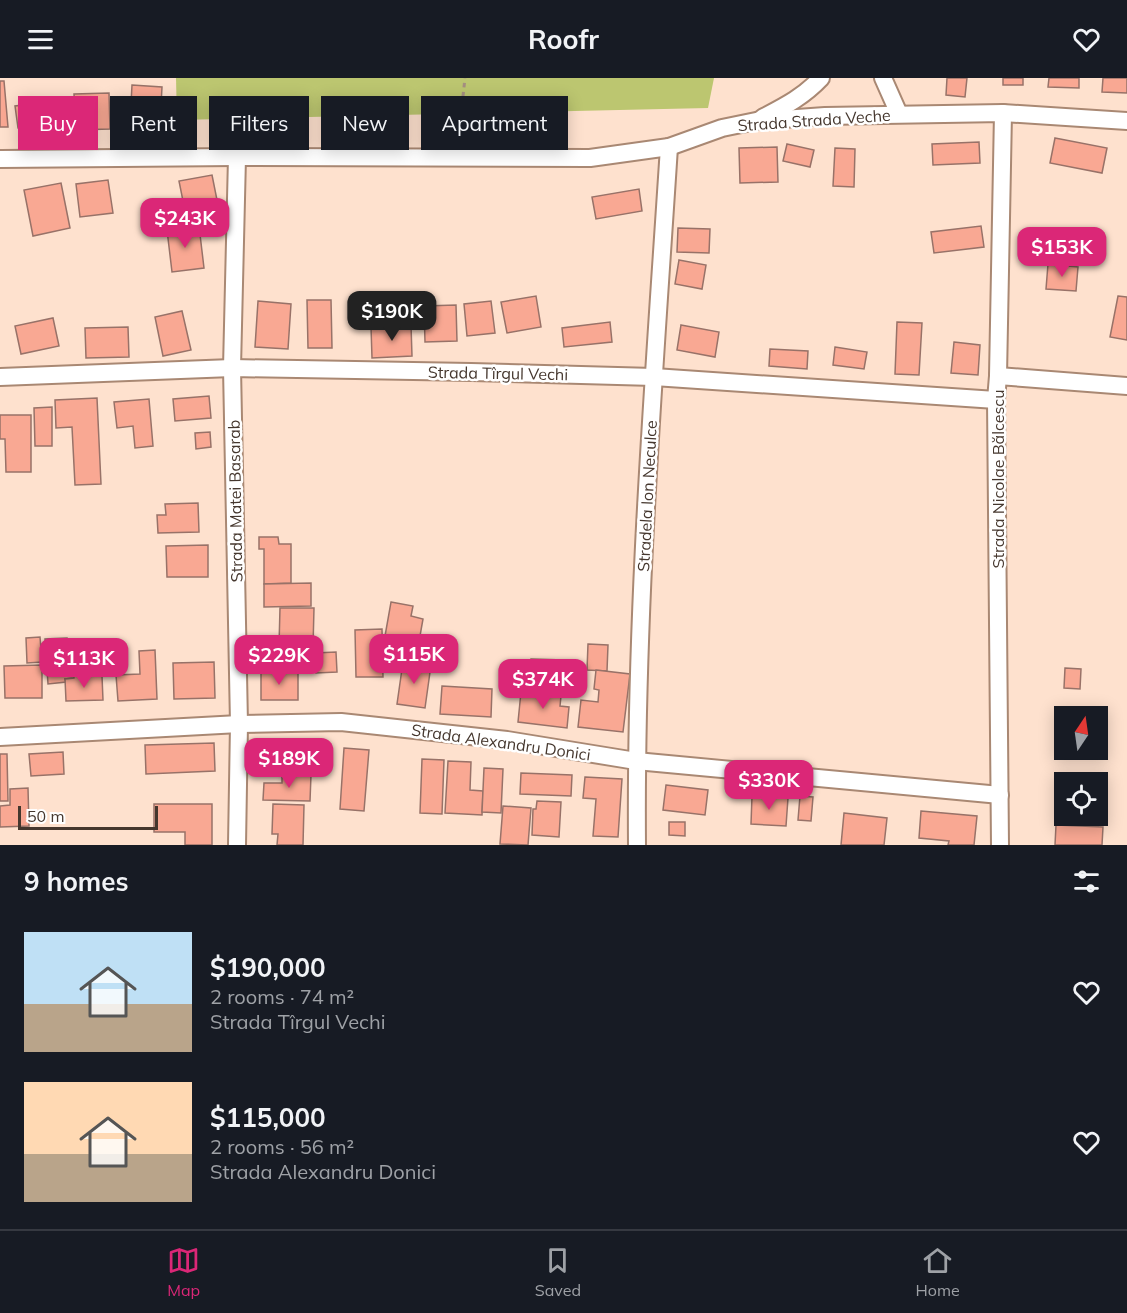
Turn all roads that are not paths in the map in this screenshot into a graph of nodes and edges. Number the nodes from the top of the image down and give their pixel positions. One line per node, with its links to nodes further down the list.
1 (821, 78): 5 (street)
2 (884, 78): 4 (street)
3 (1003, 113): 4 (street, Strada Strada Veche); 6 (street, Strada Strada Veche); 12 (street, Strada Nicolae Bălcescu)
4 (899, 114): 5 (street, Strada Strada Veche)
5 (756, 121): 7 (street, Strada Strada Veche)
6 (1127, 121)
7 (669, 147): 8 (street, Strada Strada Veche); 13 (street, Stradela Ion Neculce)
8 (237, 157): 9 (street, Strada Strada Veche); 10 (street, Strada Matei Basarab)
9 (0, 159)
10 (232, 368): 11 (street, Strada Tîrgul Vechi); 13 (street, Strada Tîrgul Vechi); 16 (street, Strada Matei Basarab)
11 (0, 376)
12 (998, 376): 14 (street); 15 (street, Strada Nicolae Bălcescu)
13 (654, 377): 15 (street, Strada Tîrgul Vechi); 18 (street, Stradela Ion Neculce)
14 (1127, 386)
15 (996, 399): 19 (street, Strada Nicolae Bălcescu)
16 (239, 724): 17 (street, Strada Alexandru Donici); 18 (street, Strada Alexandru Donici); 20 (street, Strada Matei Basarab)
17 (0, 737)
18 (636, 761): 19 (street, Strada Alexandru Donici); 21 (street, Stradela Ion Neculce)
19 (1000, 795): 22 (street, Strada Nicolae Bălcescu)
20 (237, 845)
21 (637, 845)
22 (1000, 845)

